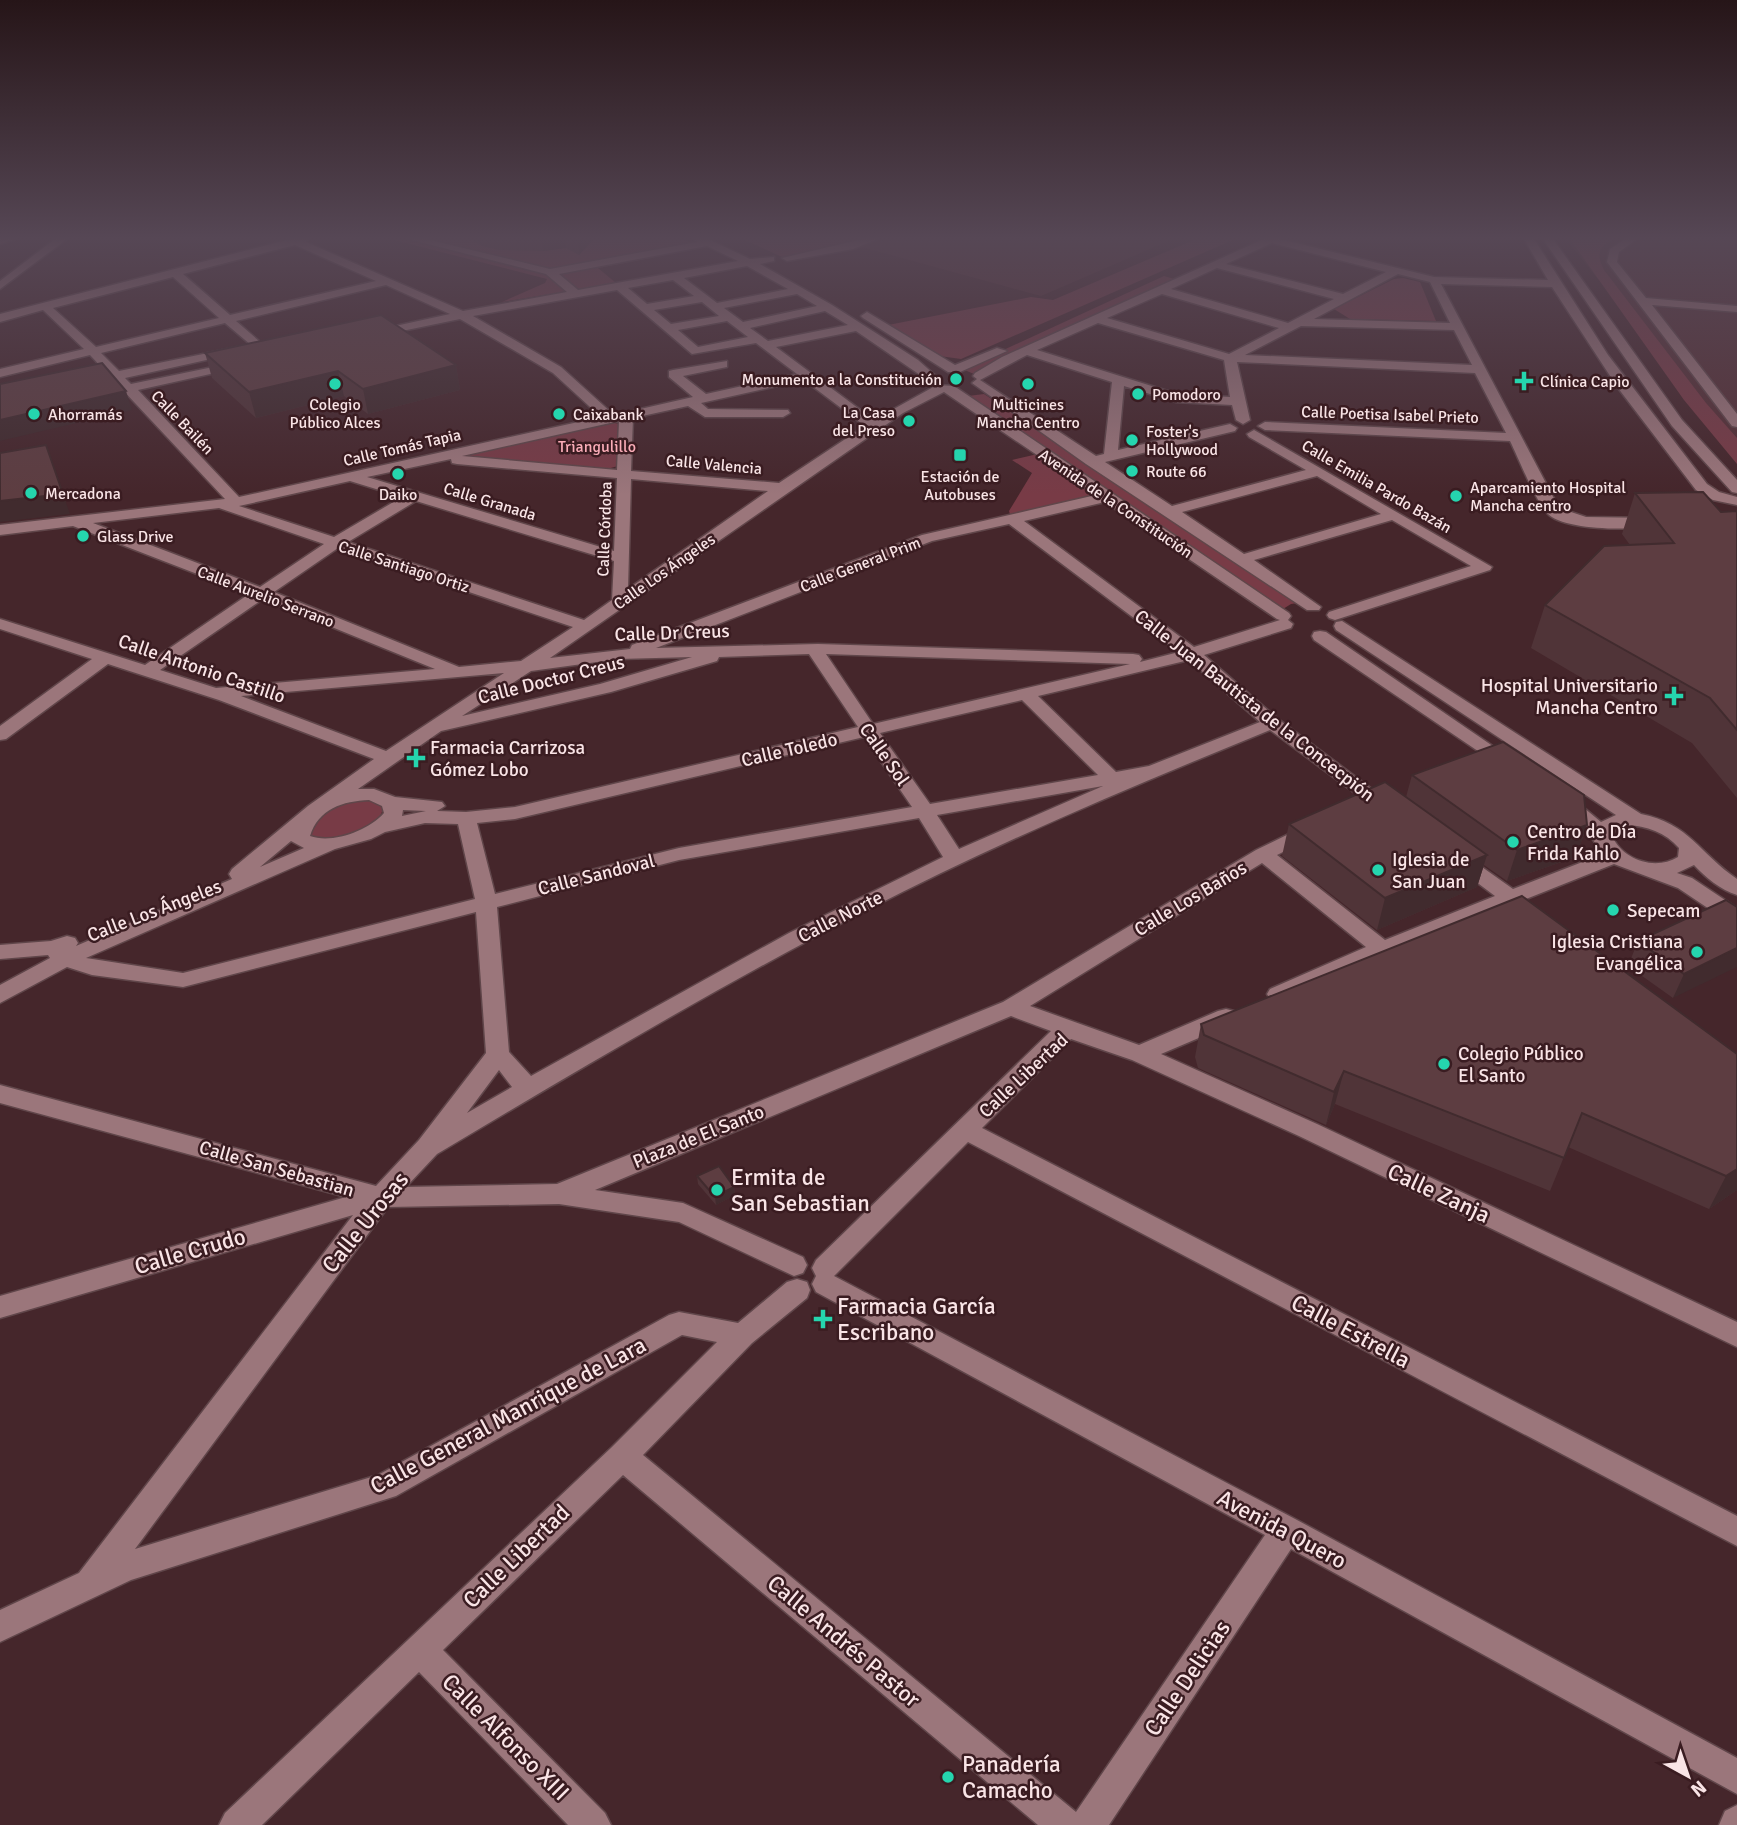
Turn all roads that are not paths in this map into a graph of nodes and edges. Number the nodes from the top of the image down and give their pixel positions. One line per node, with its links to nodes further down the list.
1 (65, 324): 28 (street, Calle Bailén)
2 (210, 324): 28 (street)
3 (233, 324): 27 (street)
4 (419, 324): 25 (street)
5 (478, 324): 49 (street)
6 (664, 324): 24 (street)
7 (691, 324): 24 (street)
8 (749, 324): 21 (street)
9 (855, 324): 22 (street)
10 (880, 324): 30 (street)
11 (1059, 324): 31 (street)
12 (1086, 324): 29 (street, Calle Los Ángeles)
13 (1115, 324): 32 (street)
14 (1292, 324): 20 (street)
15 (1457, 324): 23 (street)
16 (1583, 324): 67 (street)
17 (1608, 324): 64 (street)
18 (1621, 324): 60 (street)
19 (1661, 324): 46 (street)
20 (1295, 325): 23 (street); 32 (street)
21 (742, 326): 26 (street)
22 (858, 327): 26 (street); 39 (street)
23 (1458, 327): 35 (street)
24 (669, 328): 26 (street)
25 (359, 337)
26 (763, 342): 38 (street)
27 (256, 345): 37 (street); 42 (street)
28 (93, 351): 36 (street); 37 (street, Calle Bailén)
29 (1026, 351): 40 (street, Calle Los Ángeles); 41 (street)
30 (932, 355): 31 (street); 34 (street)
31 (987, 357): 34 (street)
32 (1230, 358): 35 (street); 45 (street)
33 (723, 364): 44 (street)
34 (954, 369): 39 (street); 40 (street, Avenida de la Constitución)
35 (1479, 369): 55 (street)
36 (0, 373)
37 (115, 376): 42 (street, Calle Bailén)
38 (807, 376): 44 (street, Calle Tomás Tapia); 52 (street)
39 (930, 376): 43 (street, Avenida de la Constitución)
40 (978, 380): 43 (street, Calle Los Ángeles); 58 (street, Avenida de la Constitución)
41 (1118, 381): 45 (street); 56 (street)
42 (128, 389): 68 (street, Calle Bailén)
43 (946, 389): 52 (street, Calle Los Ángeles); 66 (street, Avenida de la Constitución)
44 (696, 399): 47 (street); 48 (street, Calle Tomás Tapia)
45 (1237, 401): 50 (street)
46 (1731, 408): 51 (street)
47 (783, 413)
48 (626, 414): 49 (street, Calle Tomás Tapia); 61 (street, Calle Córdoba)
49 (610, 418): 57 (street, Calle Tomás Tapia)
50 (1243, 420): 53 (street); 54 (street)
51 (1737, 423)
52 (874, 427): 63 (street, Calle Los Ángeles)
53 (1230, 428): 54 (street); 56 (street)
54 (1259, 430): 55 (street, Calle Poetisa Isabel Prieto); 59 (street, Calle Emilia Pardo Bazán)
55 (1514, 437): 73 (street)
56 (1111, 456): 58 (street)
57 (434, 458): 61 (street, Calle Valencia); 62 (street, Calle Tomás Tapia)
58 (1091, 461): 69 (street, Avenida de la Constitución)
59 (1316, 471): 69 (street); 70 (street, Calle Emilia Pardo Bazán)
60 (1737, 471)
61 (623, 473): 63 (street, Calle Valencia); 76 (street, Calle Córdoba)
62 (350, 477): 65 (street, Calle Granada); 68 (street, Calle Tomás Tapia)
63 (782, 488): 79 (street, Calle Los Ángeles)
64 (1737, 489)
65 (413, 497): 75 (street); 76 (street, Calle Granada)
66 (1108, 497): 71 (street, Calle General Prim); 81 (street, Avenida de la Constitución)
67 (1737, 501)
68 (229, 503): 72 (street, Calle Tomás Tapia); 75 (street, Calle Santiago Ortiz)
69 (1170, 511): 77 (street, Avenida de la Constitución)
70 (1392, 515): 77 (street); 82 (street, Calle Emilia Pardo Bazán)
71 (1011, 518): 88 (street, Calle Juan Bautista de la Concecpión); 89 (street, Calle General Prim)
72 (74, 521): 74 (street, Calle Tomás Tapia); 78 (street, Calle Aurelio Serrano)
73 (1663, 523)
74 (0, 530)
75 (335, 543): 78 (street); 84 (street, Calle Santiago Ortiz)
76 (620, 558): 79 (street, Calle Córdoba)
77 (1242, 559): 80 (street, Avenida de la Constitución)
78 (260, 594): 93 (street); 94 (street, Calle Aurelio Serrano)
79 (620, 603): 84 (street, Calle Los Ángeles)
80 (1313, 607): 81 (street, Calle Toledo); 82 (street, Avenida de la Constitución)
81 (1284, 620): 85 (street, Avenida de la Constitución); 88 (street, Calle Toledo)
82 (1339, 621): 85 (street); 113 (street)
83 (0, 624): 90 (street, Calle Antonio Castillo)
84 (586, 626): 92 (street, Calle Los Ángeles)
85 (1320, 636): 103 (street)
86 (818, 649): 87 (street, Calle Dr Creus); 91 (street, Calle Dr Creus); 98 (street, Calle Sol)
87 (717, 652): 89 (street, Calle Dr Creus); 99 (street, Calle Doctor Creus)
88 (1191, 653): 91 (street, Calle Toledo); 96 (street, Calle Toledo); 97 (street, Calle Juan Bautista de la Concecpión)
89 (619, 654): 92 (street, Calle Dr Creus)
90 (106, 657): 93 (street, Calle Antonio Castillo); 100 (street)
91 (1133, 659): 98 (street, Calle Toledo)
92 (527, 666): 94 (street, Calle Dr Creus); 99 (street, Calle Los Ángeles)
93 (147, 671): 95 (street, Calle Antonio Castillo)
94 (458, 672): 95 (street, Calle Dr Creus)
95 (214, 693): 101 (street, Calle Antonio Castillo)
96 (1027, 695): 98 (street, Calle Toledo); 104 (street)
97 (1272, 723): 102 (street, Calle Norte); 107 (street, Calle Juan Bautista de la Concecpión)
98 (864, 727): 106 (street, Calle Toledo); 109 (street, Calle Sol); 112 (street, Calle Toledo)
99 (432, 729): 101 (street, Calle Los Ángeles)
100 (0, 735)
101 (388, 758): 106 (street); 108 (street, Calle Los Ángeles)
102 (1149, 772): 104 (street, Calle Sandoval); 122 (street, Calle Norte)
103 (1527, 776)
104 (1112, 779): 109 (street, Calle Sandoval)
105 (1550, 792): 116 (street)
106 (387, 800): 108 (street, Calle Toledo); 115 (street)
107 (1375, 800): 110 (street); 111 (street, Calle Juan Bautista de la Concecpión)
108 (322, 806): 117 (street); 131 (street, Calle Los Ángeles)
109 (924, 810): 122 (street, Calle Sol); 126 (street, Calle Sandoval)
110 (1350, 812)
111 (1396, 815)
112 (466, 818): 115 (street, Calle Toledo); 126 (street)
113 (1635, 819): 116 (street); 119 (street)
114 (1325, 824): 120 (street, Calle Los Baños)
115 (384, 826): 117 (street, Calle Los Ángeles)
116 (1602, 836): 121 (street)
117 (328, 845): 131 (street, Calle Los Ángeles)
118 (1438, 845): 125 (street)
119 (1689, 847): 123 (street); 124 (street)
120 (1263, 854): 129 (street); 133 (street, Calle Los Baños)
121 (1616, 856): 123 (street); 125 (street)
122 (955, 859): 137 (street, Calle Norte)
123 (1648, 869): 128 (street)
124 (1737, 888)
125 (1512, 898): 127 (street); 129 (street)
126 (486, 901): 131 (street, Calle Sandoval); 135 (street)
127 (1534, 915)
128 (1737, 918)
129 (1382, 949): 136 (street)
130 (0, 952): 131 (street)
131 (59, 953): 132 (street)
132 (0, 995)
133 (1011, 1007): 134 (street); 141 (street, Plaza de El Santo)
134 (1067, 1029): 136 (street, Calle Libertad); 139 (street, Calle Libertad)
135 (498, 1054): 137 (street); 140 (street, Calle Urosas)
136 (1140, 1055): 146 (street, Calle Zanja)
137 (528, 1089): 140 (street, Calle Norte)
138 (0, 1094): 142 (street, Calle San Sebastian)
139 (966, 1130): 143 (street, Calle Libertad); 149 (street, Calle Estrella)
140 (428, 1147): 142 (street, Calle Urosas)
141 (559, 1194): 142 (street, Calle San Sebastian); 143 (street)
142 (381, 1197): 144 (street, Calle Crudo); 150 (street, Calle Urosas)
143 (810, 1277): 145 (street, Calle Libertad); 148 (street, Avenida Quero)
144 (0, 1307)
145 (742, 1335): 147 (street, Calle Libertad); 150 (street, Calle General Manrique de Lara)
146 (1737, 1335)
147 (622, 1456): 152 (street, Calle Libertad); 156 (street, Calle Andrés Pastor)
148 (1286, 1530): 153 (street, Avenida Quero); 157 (street, Calle Delicias)
149 (1737, 1532)
150 (90, 1584): 151 (street, Calle General Manrique de Lara)
151 (0, 1626)
152 (419, 1649): 154 (street, Calle Libertad); 155 (street, Calle Alfonso XIII)
153 (1737, 1777)
154 (237, 1825)
155 (593, 1825)
156 (1065, 1825)
157 (1088, 1825)

